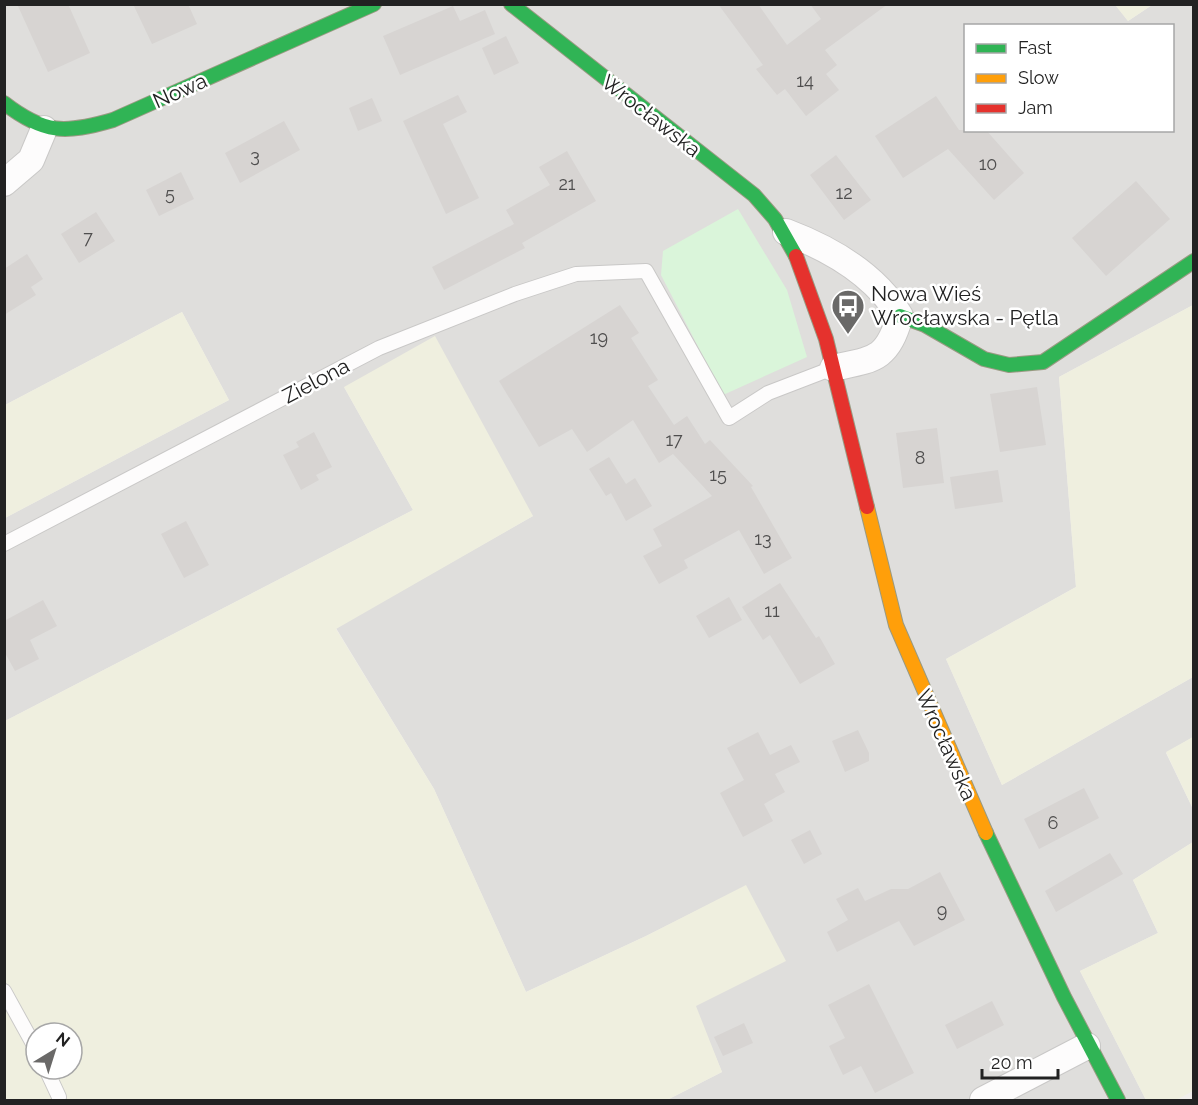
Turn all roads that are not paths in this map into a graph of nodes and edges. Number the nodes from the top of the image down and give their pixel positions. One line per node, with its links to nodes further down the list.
1 (374, 4): 4 (street, Nowa)
2 (511, 4): 6 (street, Wrocławska)
3 (4, 103): 4 (street)
4 (44, 129): 5 (street)
5 (4, 183)
6 (786, 232): 8 (street); 9 (street, Wrocławska)
7 (1194, 261): 8 (street)
8 (900, 316): 9 (street)
9 (833, 368): 10 (lane, Zielona); 13 (street, Wrocławska)
10 (4, 544)
11 (4, 991): 12 (lane)
12 (24, 1027)
13 (1087, 1046): 16 (street); 17 (street, Wrocławska)
14 (52, 1081): 15 (lane)
15 (59, 1097)
16 (983, 1101)
17 (1118, 1101)

